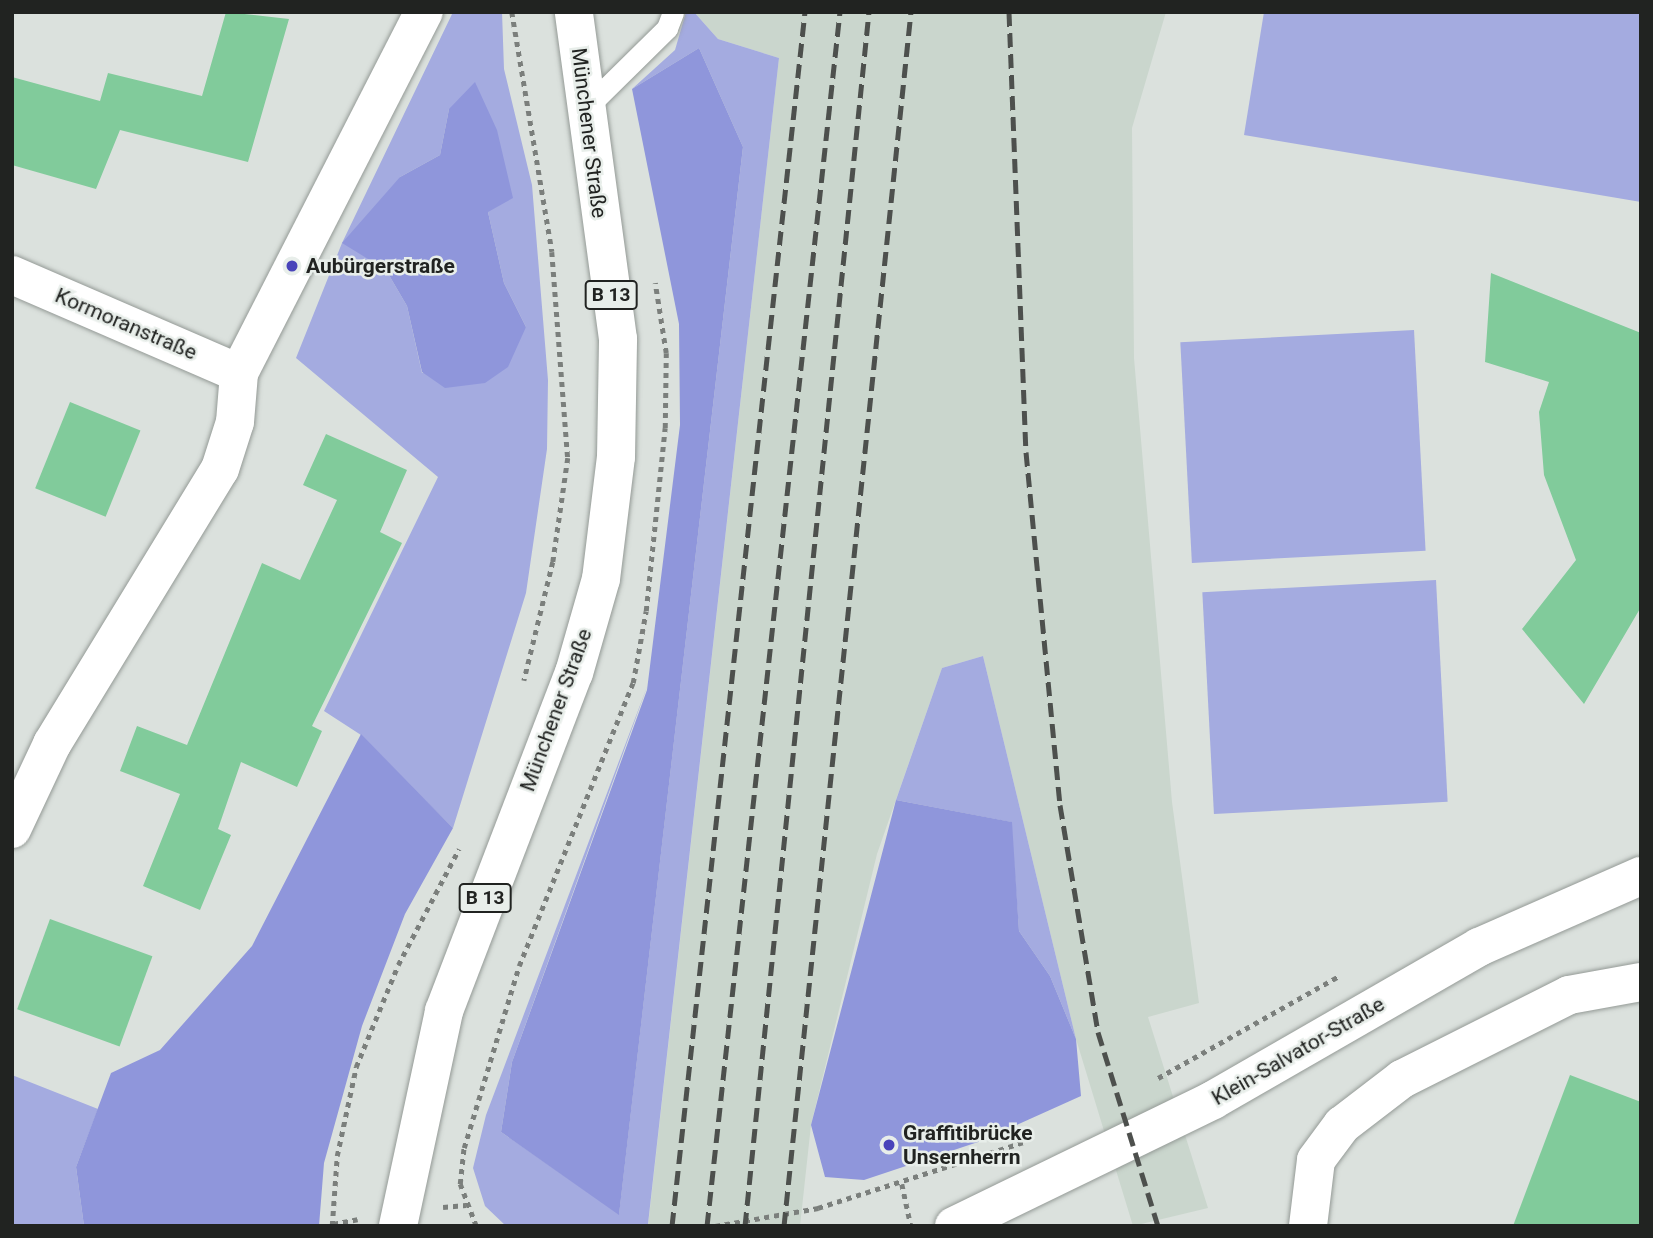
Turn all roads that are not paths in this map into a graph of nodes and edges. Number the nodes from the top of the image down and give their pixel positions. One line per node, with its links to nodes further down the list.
1 (425, 12): 6 (main road)
2 (574, 12): 4 (main road, Münchener Straße / B 13)
3 (673, 12): 4 (lane)
4 (586, 108): 10 (main road, Münchener Straße / B 13)
5 (12, 275): 6 (main road, Kormoranstraße)
6 (239, 373): 7 (main road)
7 (12, 828)
8 (1641, 876): 11 (main road, Klein-Salvator-Straße)
9 (1641, 982): 12 (main road)
10 (398, 1226)
11 (954, 1226)
12 (1308, 1226)

